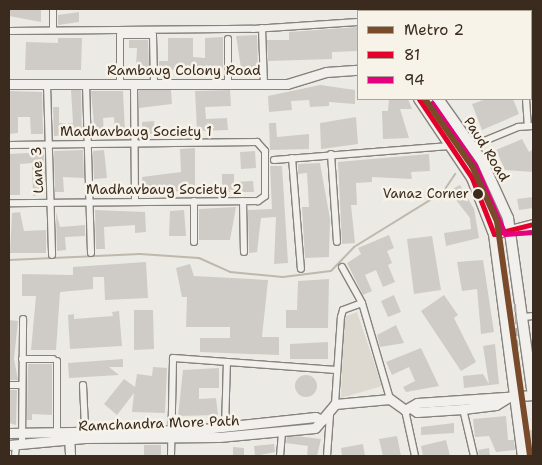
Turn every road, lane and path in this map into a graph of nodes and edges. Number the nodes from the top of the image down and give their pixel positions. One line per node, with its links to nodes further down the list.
1 (52, 9): 4 (street)
2 (357, 22): 3 (street)
3 (262, 28): 4 (street); 15 (street)
4 (53, 30): 5 (street)
5 (9, 31)
6 (228, 39): 14 (street)
7 (357, 70): 15 (street, Rambaug Colony Road)
8 (9, 84): 9 (street, Rambaug Colony Road)
9 (47, 84): 10 (street, Rambaug Colony Road); 20 (street, Lane 3)
10 (86, 84): 11 (street, Rambaug Colony Road); 21 (street)
11 (120, 84): 12 (street, Rambaug Colony Road); 13 (street)
12 (134, 84): 13 (street, Rambaug Colony Road); 22 (street)
13 (154, 84): 14 (street, Rambaug Colony Road)
14 (228, 84): 15 (street, Rambaug Colony Road)
15 (264, 84)
16 (420, 100): 25 (main road, Paud Road)
17 (439, 100): 26 (main road, Paud Road)
18 (526, 100): 19 (street)
19 (531, 126): 26 (street)
20 (48, 144): 21 (street, Madhavbaug Society 1); 23 (street, Madhavbaug Society 1); 31 (street, Lane 3)
21 (88, 144): 22 (street, Madhavbaug Society 1); 32 (street)
22 (134, 144): 24 (street, Madhavbaug Society 1); 30 (street)
23 (9, 145)
24 (262, 145): 34 (street, Madhavbaug Society 2)
25 (449, 146): 27 (street); 38 (main road, Paud Road)
26 (472, 146): 37 (main road, Paud Road)
27 (331, 154): 28 (street); 40 (street)
28 (292, 158): 29 (street); 45 (street)
29 (274, 160)
30 (136, 200): 32 (street, Madhavbaug Society 2); 33 (street, Madhavbaug Society 2)
31 (51, 201): 32 (street, Madhavbaug Society 2); 35 (street, Madhavbaug Society 2); 43 (street, Lane 3)
32 (90, 201): 42 (street)
33 (194, 201): 34 (street, Madhavbaug Society 2); 39 (street)
34 (243, 201): 41 (street)
35 (9, 203)
36 (533, 224): 37 (street)
37 (511, 229): 38 (street); 47 (main road, Paud Road)
38 (494, 234): 56 (main road, Paud Road)
39 (194, 242)
40 (337, 242)
41 (244, 252)
42 (90, 253)
43 (52, 255)
44 (342, 267): 46 (street)
45 (301, 269)
46 (362, 303): 51 (street); 57 (street)
47 (529, 317): 55 (main road, Paud Road)
48 (23, 319): 49 (street)
49 (22, 359): 53 (street); 65 (street)
50 (227, 362): 51 (street); 64 (street); 70 (street)
51 (337, 370): 58 (street)
52 (9, 385): 53 (street)
53 (22, 385): 68 (street)
54 (83, 385): 63 (street)
55 (533, 395): 56 (street)
56 (511, 398): 59 (street); 60 (street); 80 (main road, Paud Road)
57 (390, 399): 58 (street); 59 (street)
58 (335, 404): 61 (street)
59 (408, 409): 60 (street); 78 (street)
60 (463, 410): 79 (street)
61 (330, 415): 62 (street); 77 (street)
62 (322, 420): 64 (street, Ramchandra More Path); 67 (street, Ramchandra More Path)
63 (85, 428): 66 (street, Ramchandra More Path); 70 (street, Ramchandra More Path)
64 (225, 428): 70 (street, Ramchandra More Path)
65 (57, 430): 66 (street, Ramchandra More Path); 68 (street, Ramchandra More Path)
66 (69, 430): 71 (street)
67 (282, 431): 70 (street, Ramchandra More Path); 76 (street)
68 (22, 432): 69 (street, Ramchandra More Path); 72 (street)
69 (9, 433)
70 (170, 434): 71 (street, Ramchandra More Path); 75 (street)
71 (70, 440): 72 (street, Ramchandra More Path); 74 (street)
72 (16, 445): 73 (street)
73 (15, 456)
74 (70, 456)
75 (172, 456)
76 (280, 456)
77 (327, 456)
78 (415, 456)
79 (474, 456)
80 (523, 456)

